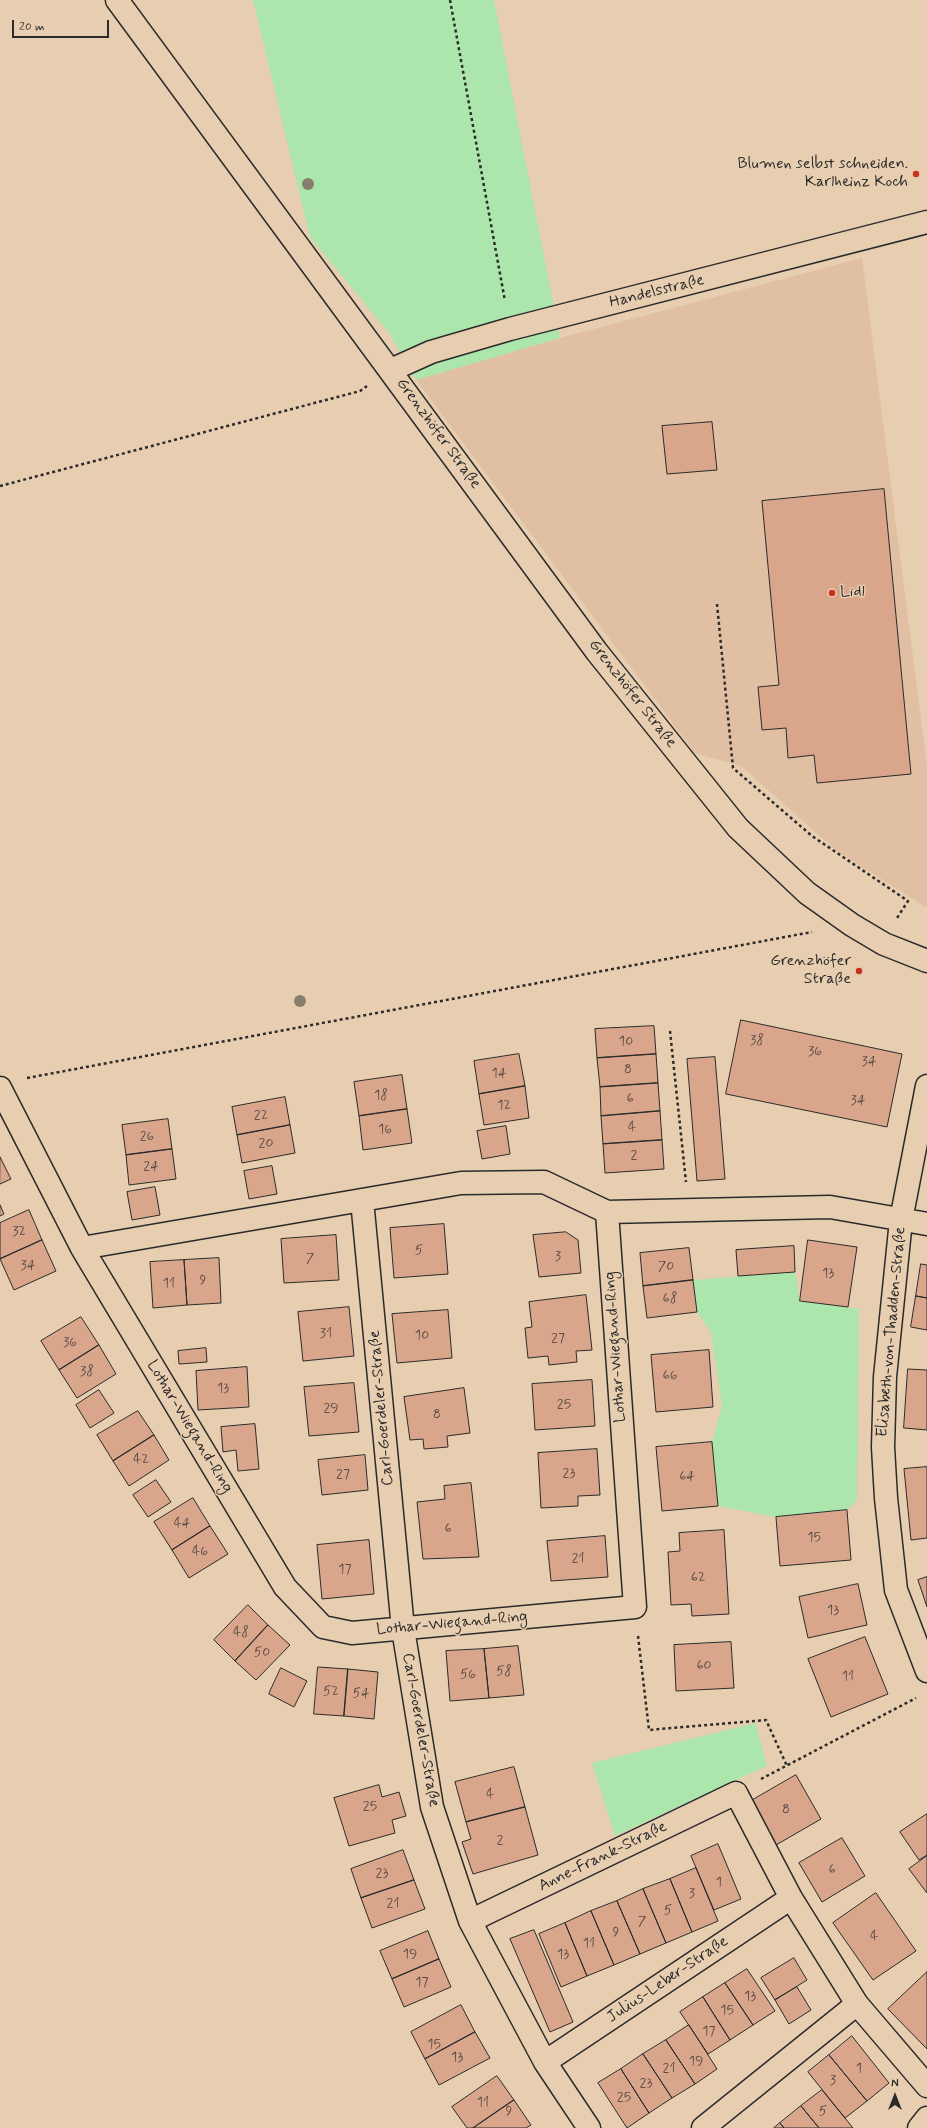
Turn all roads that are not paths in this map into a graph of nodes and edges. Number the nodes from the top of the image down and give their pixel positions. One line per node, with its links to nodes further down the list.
1 (117, 0): 3 (street, Grenzhöfer Straße)
2 (927, 222): 3 (street, Handelsstraße)
3 (390, 370): 4 (street, Grenzhöfer Straße)
4 (927, 961)
5 (927, 1086): 9 (street, Elisabeth-von-Thadden-Straße)
6 (0, 1088): 11 (street, Lothar-Wiegand-Ring)
7 (362, 1200): 8 (street); 11 (street); 12 (street, Carl-Goerdeler-Straße)
8 (607, 1212): 9 (street); 12 (street, Lothar-Wiegand-Ring)
9 (901, 1220): 10 (street); 13 (street, Elisabeth-von-Thadden-Straße)
10 (927, 1224)
11 (82, 1248): 12 (street, Lothar-Wiegand-Ring)
12 (403, 1630): 15 (street, Carl-Goerdeler-Straße)
13 (927, 1671)
14 (791, 1898): 15 (street, Anne-Frank-Straße); 16 (street); 17 (street, Julius-Leber-Straße)
15 (470, 1921): 17 (street, Carl-Goerdeler-Straße)
16 (857, 2004): 18 (street); 21 (street)
17 (545, 2062): 20 (street, Carl-Goerdeler-Straße)
18 (927, 2086)
19 (927, 2118): 22 (street)
20 (589, 2128)
21 (703, 2128)
22 (919, 2128)

